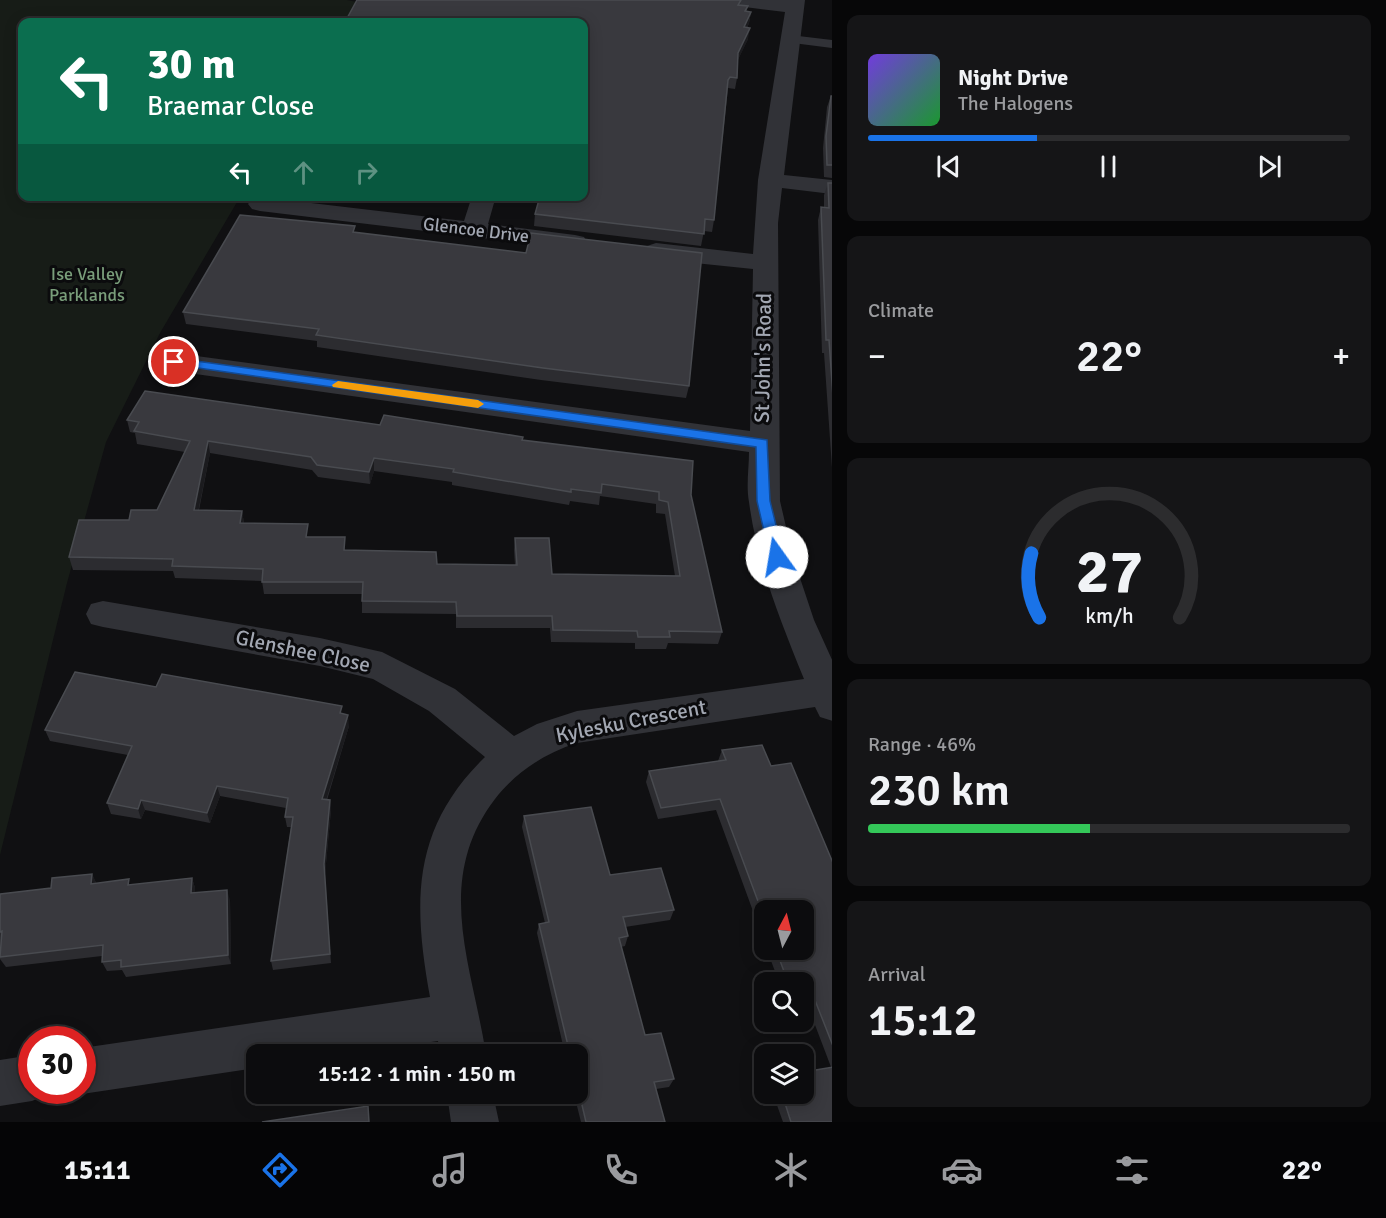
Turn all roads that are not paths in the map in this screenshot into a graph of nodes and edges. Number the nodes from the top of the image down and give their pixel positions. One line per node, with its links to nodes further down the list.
1 (737, 0): 2 (street)
2 (796, 4): 3 (street, St John's Road)
3 (790, 39): 4 (lane); 5 (street, St John's Road)
4 (832, 44)
5 (770, 180): 6 (street); 12 (street, St John's Road)
6 (832, 187)
7 (483, 201): 9 (street)
8 (260, 204): 9 (street, Glencoe Drive)
9 (474, 230): 10 (street, Glencoe Drive)
10 (596, 244)
11 (629, 248): 12 (street)
12 (764, 263): 14 (street, St John's Road)
13 (174, 362): 14 (street)
14 (762, 443): 16 (street, St John's Road)
15 (103, 614): 17 (street, Glenshee Close)
16 (829, 698): 17 (street, Kylesku Crescent)
17 (512, 757): 18 (street, Kylesku Crescent)
18 (459, 1035): 19 (street)
19 (96, 1070)
20 (18, 1080): 21 (street)
21 (0, 1083)
22 (472, 1104): 23 (street)
23 (476, 1122)

